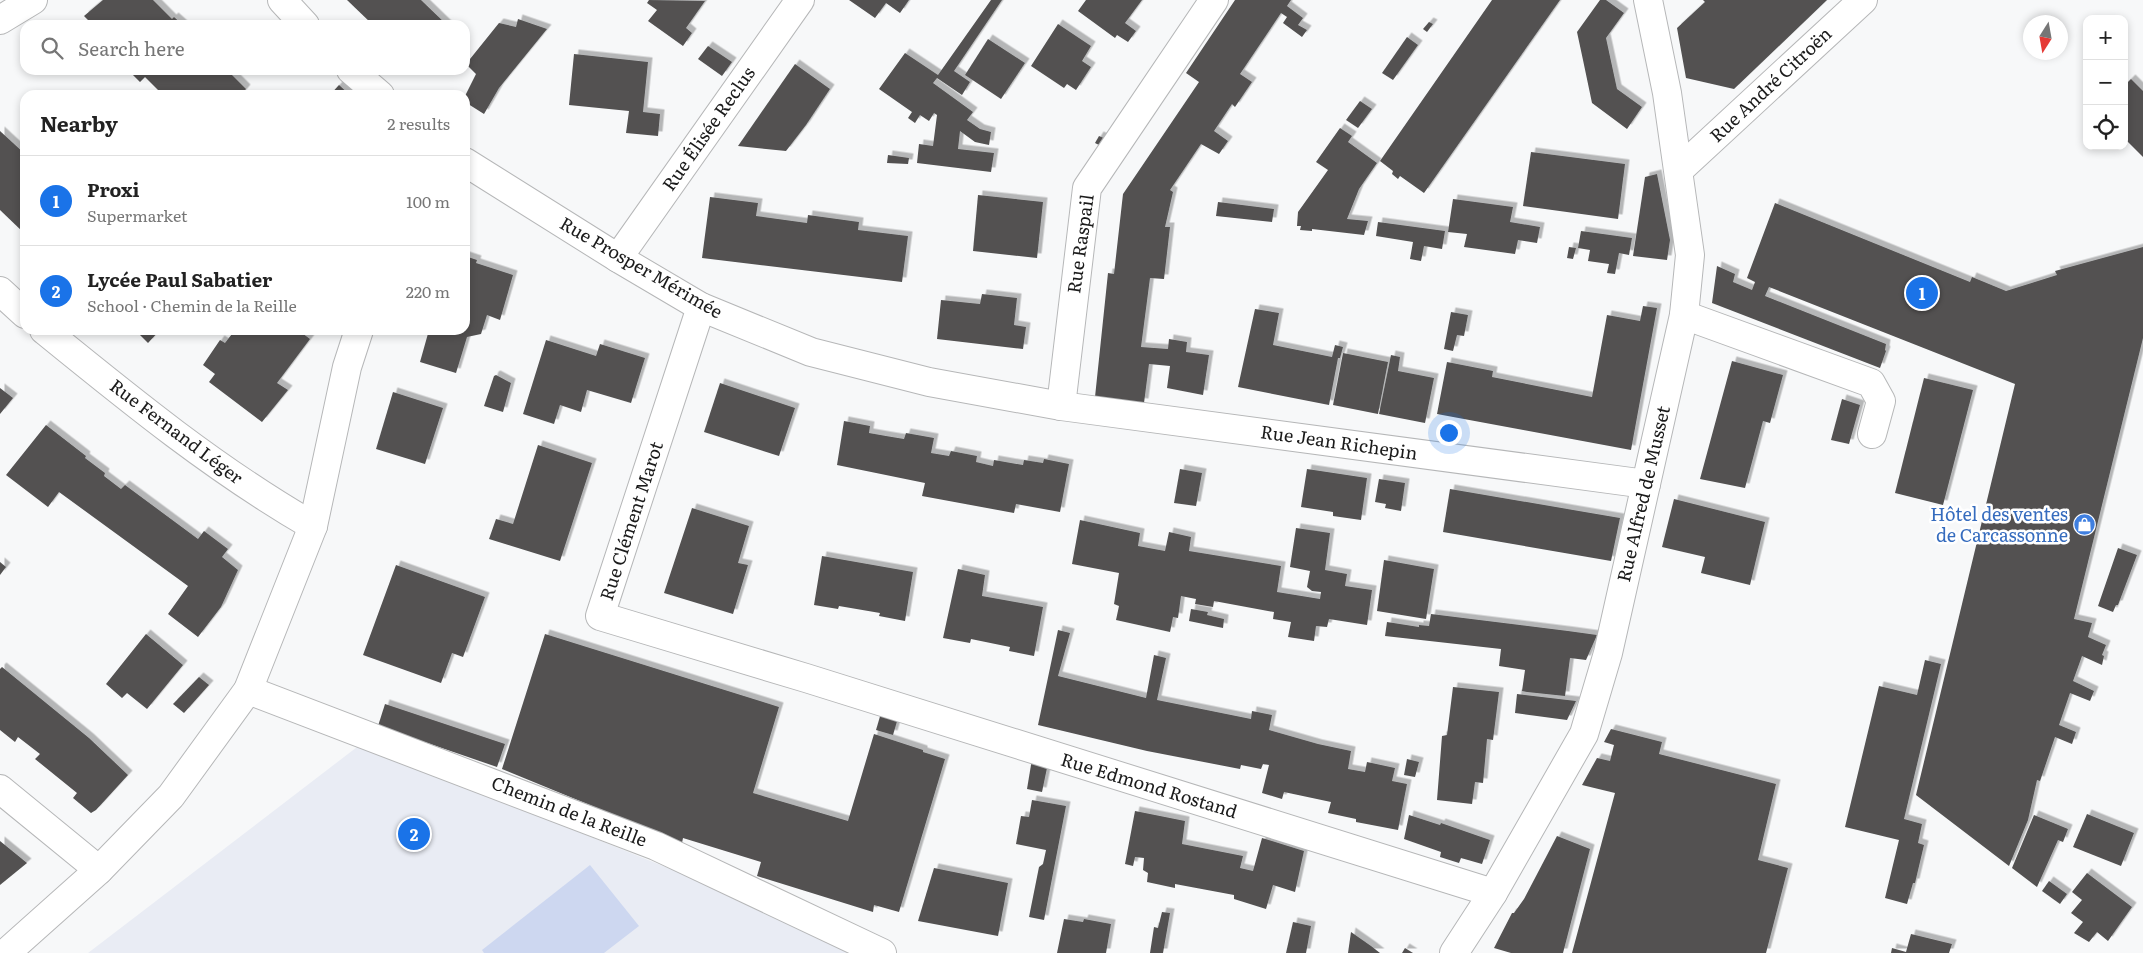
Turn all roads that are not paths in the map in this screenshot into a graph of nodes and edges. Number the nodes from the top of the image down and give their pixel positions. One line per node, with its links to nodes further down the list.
1 (33, 0): 7 (street)
2 (282, 0): 8 (street)
3 (800, 0): 13 (street, Rue Élisée Reclus)
4 (1214, 0): 20 (street, Rue Raspail)
5 (1648, 0): 12 (street, Rue Alfred de Musset)
6 (1863, 0): 12 (street, Rue André Citroën)
7 (0, 20)
8 (300, 20)
9 (357, 75): 10 (street)
10 (374, 90)
11 (470, 165): 13 (street, Rue Prosper Mérimée)
12 (1679, 170): 17 (street, Rue Alfred de Musset)
13 (618, 258): 15 (street, Rue Prosper Mérimée)
14 (0, 291): 16 (street)
15 (702, 307): 20 (street, Rue Prosper Mérimée); 24 (street, Rue Clément Marot)
16 (20, 309)
17 (1684, 315): 21 (street); 22 (street, Rue Alfred de Musset)
18 (50, 335): 23 (street, Rue Fernand Léger)
19 (357, 335): 23 (street)
20 (1061, 406): 22 (street, Rue Jean Richepin)
21 (1872, 434)
22 (1646, 484): 28 (street, Rue Alfred de Musset)
23 (313, 526): 25 (street)
24 (806, 678): 28 (street, Rue Edmond Rostand)
25 (248, 690): 27 (street); 30 (street, Chemin de la Reille)
26 (0, 789): 27 (street)
27 (99, 870): 29 (street)
28 (1493, 893): 31 (street, Rue Alfred de Musset)
29 (6, 953)
30 (882, 953)
31 (1454, 953)

